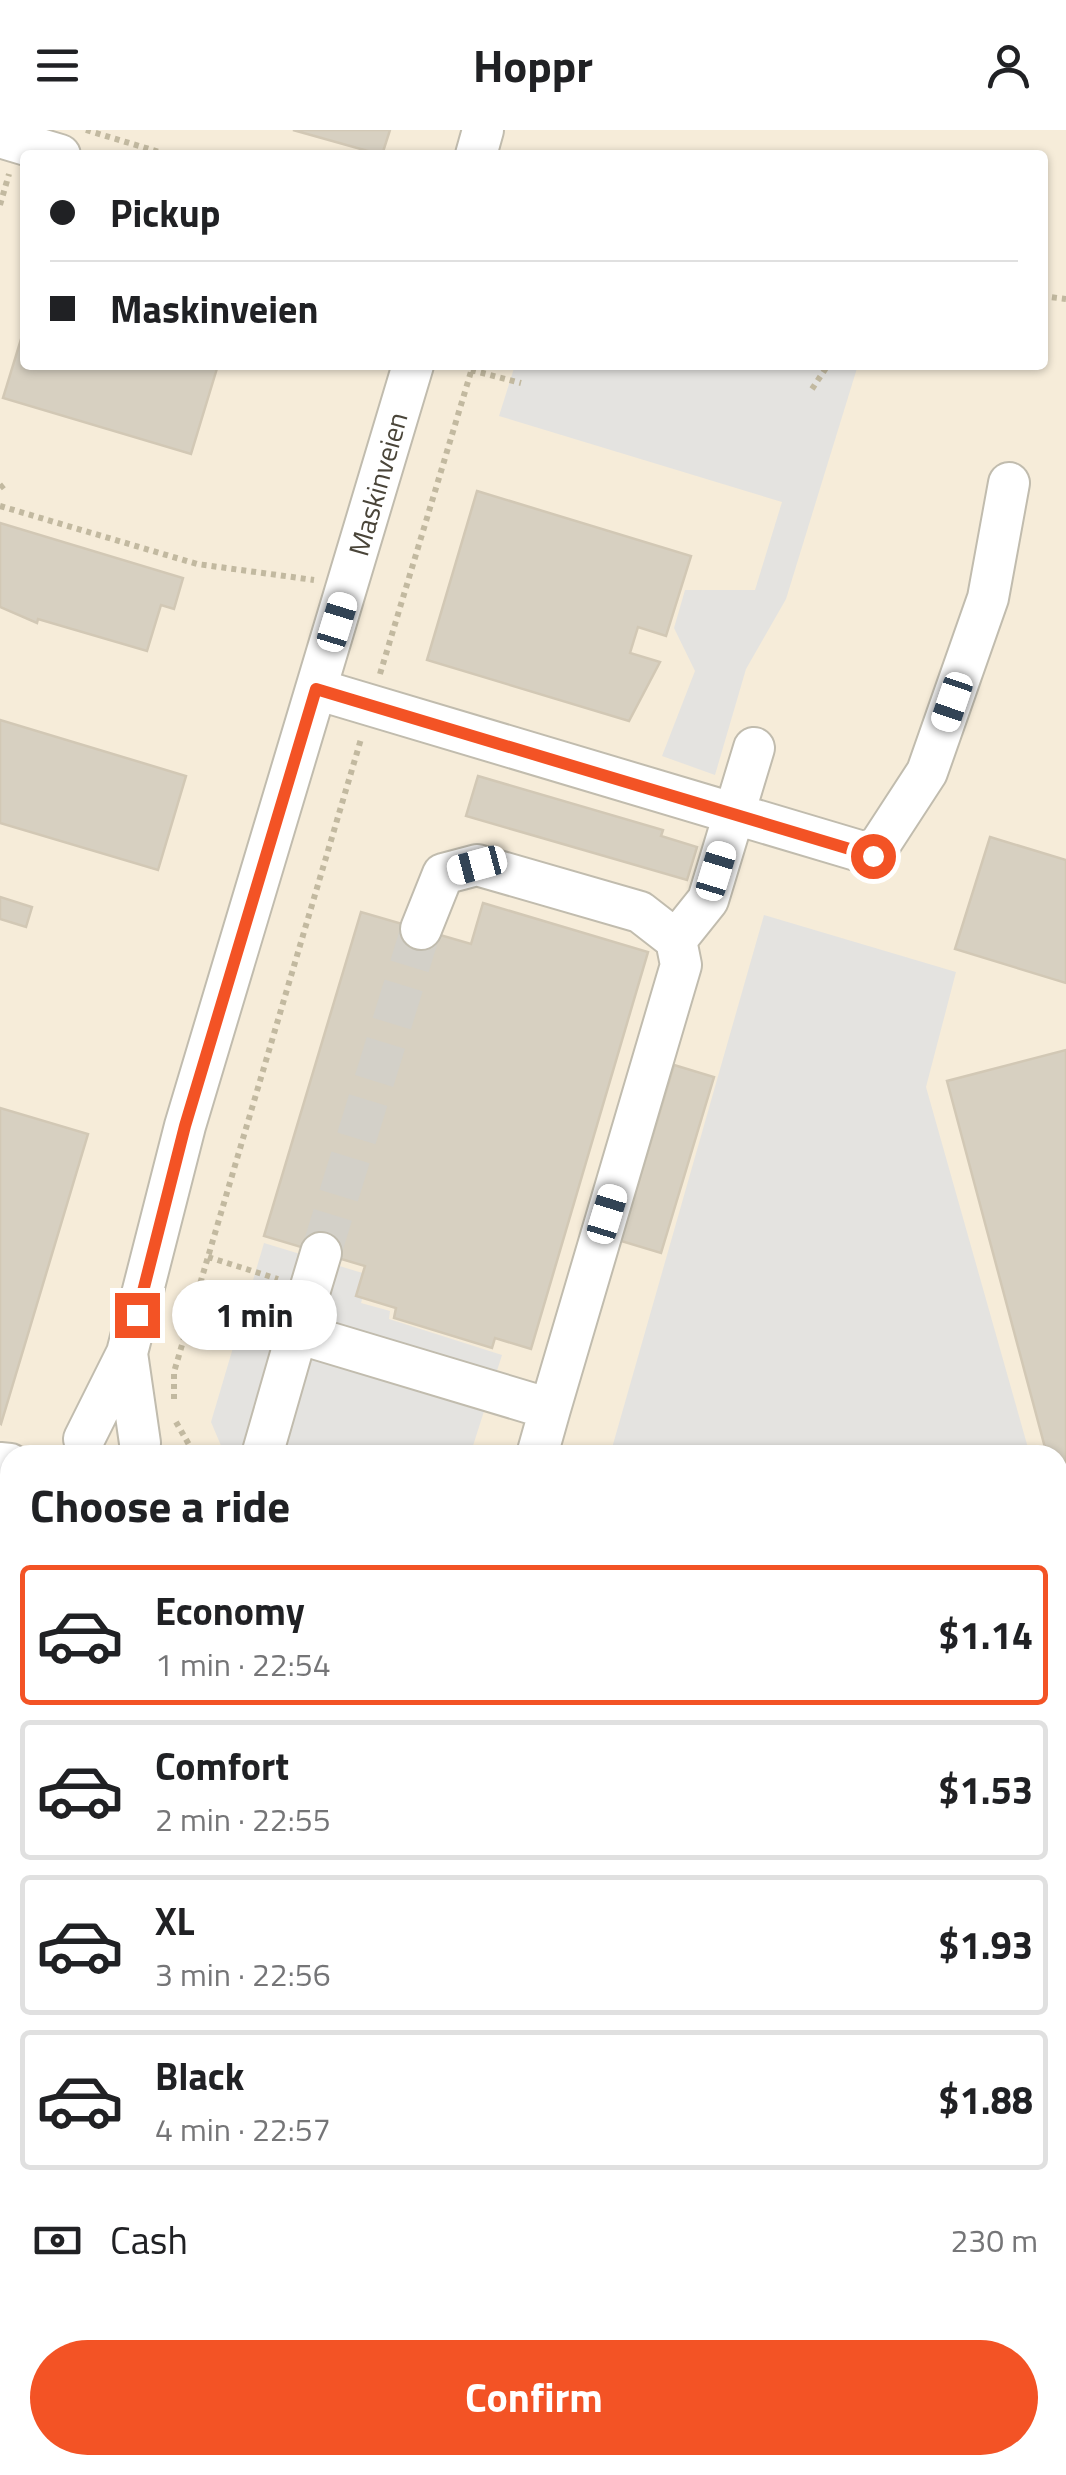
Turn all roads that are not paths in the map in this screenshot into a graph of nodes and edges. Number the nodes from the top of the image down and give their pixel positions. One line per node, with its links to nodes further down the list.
1 (412, 370): 3 (street, Maskinveien)
2 (1009, 483): 5 (street)
3 (316, 689): 5 (street); 10 (street, Maskinveien)
4 (754, 748): 5 (street)
5 (733, 814): 7 (street)
6 (421, 929): 7 (street)
7 (676, 940): 11 (street)
8 (316, 1271): 9 (street)
9 (297, 1333): 11 (street); 16 (street)
10 (127, 1353): 12 (street, Maskinveien); 15 (street, Maskinveien)
11 (550, 1410): 17 (street)
12 (76, 1445)
13 (80, 1445): 14 (street)
14 (137, 1445)
15 (144, 1445)
16 (265, 1445)
17 (539, 1445)

